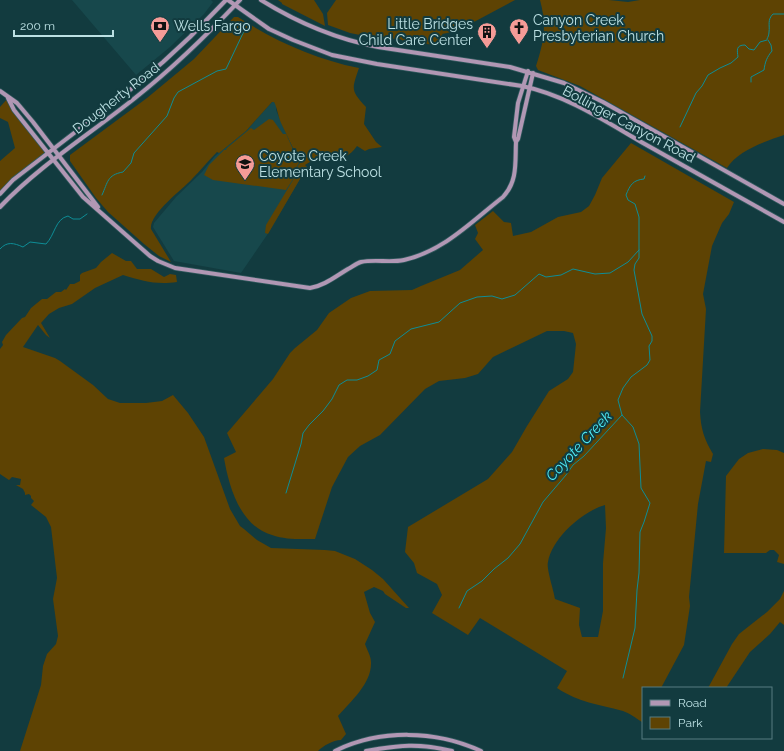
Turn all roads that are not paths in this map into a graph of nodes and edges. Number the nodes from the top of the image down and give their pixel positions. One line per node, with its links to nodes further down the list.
1 (227, 0): 4 (main road, Bollinger Canyon Road); 12 (main road, Dougherty Road)
2 (240, 0): 4 (main road, Dougherty Road)
3 (261, 0): 5 (main road, Bollinger Canyon Road)
4 (235, 6): 7 (main road, Bollinger Canyon Road); 14 (main road, Dougherty Road)
5 (528, 71): 6 (main road, Bollinger Canyon Road); 7 (main road)
6 (533, 73): 8 (main road); 17 (main road, Bollinger Canyon Road)
7 (522, 86): 8 (main road, Bollinger Canyon Road); 11 (main road)
8 (529, 88): 11 (main road); 20 (main road, Bollinger Canyon Road)
9 (0, 91): 10 (main road)
10 (8, 98): 12 (main road); 13 (main road)
11 (516, 142): 19 (main road)
12 (54, 149): 13 (main road, Dougherty Road); 14 (main road)
13 (48, 153): 15 (main road); 16 (main road, Dougherty Road)
14 (59, 156): 15 (main road, Dougherty Road); 19 (main road)
15 (53, 160): 18 (main road, Dougherty Road); 19 (main road)
16 (0, 194)
17 (784, 204)
18 (0, 207)
19 (106, 217)
20 (784, 222)
21 (335, 751): 24 (main road)
22 (366, 751): 23 (main road)
23 (452, 751)
24 (481, 751)

